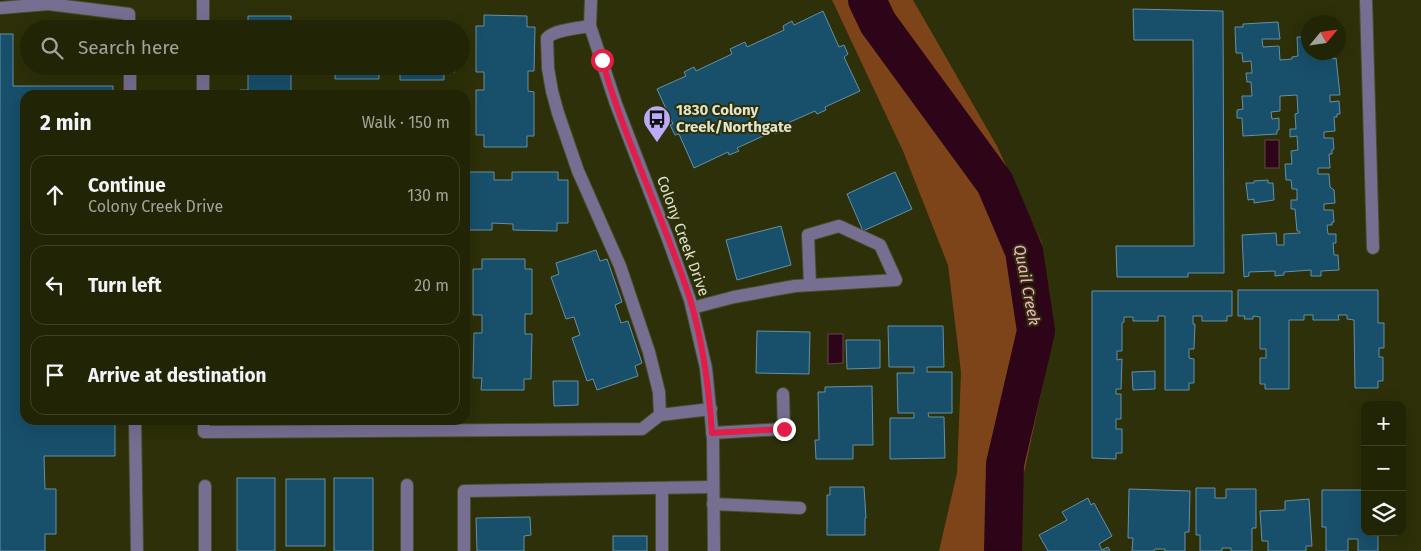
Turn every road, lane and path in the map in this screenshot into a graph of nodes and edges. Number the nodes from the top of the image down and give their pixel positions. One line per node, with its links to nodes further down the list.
1 (203, 0): 7 (street)
2 (591, 0): 8 (street, Colony Creek Drive)
3 (1366, 0): 13 (street)
4 (48, 2): 5 (street); 6 (street)
5 (0, 8)
6 (129, 20)
7 (203, 20)
8 (590, 26): 15 (street, Colony Creek Drive); 18 (street)
9 (130, 75): 11 (street)
10 (203, 75): 12 (street)
11 (130, 90)
12 (203, 90)
13 (1373, 248)
14 (810, 285): 14 (street); 15 (street)
15 (692, 308): 17 (street, Colony Creek Drive)
16 (783, 394): 21 (street)
17 (710, 409): 18 (street); 21 (street, Colony Creek Drive)
18 (660, 416): 20 (street)
19 (135, 425): 28 (street)
20 (204, 425)
21 (712, 433): 25 (street, Colony Creek Drive)
22 (407, 485): 30 (street)
23 (205, 486): 29 (street)
24 (662, 488): 25 (street); 31 (street); 32 (street)
25 (713, 488): 26 (street, Colony Creek Drive)
26 (713, 504): 27 (street); 33 (street, Colony Creek Drive)
27 (800, 508)
28 (137, 551)
29 (205, 551)
30 (407, 551)
31 (464, 551)
32 (662, 551)
33 (714, 551)

